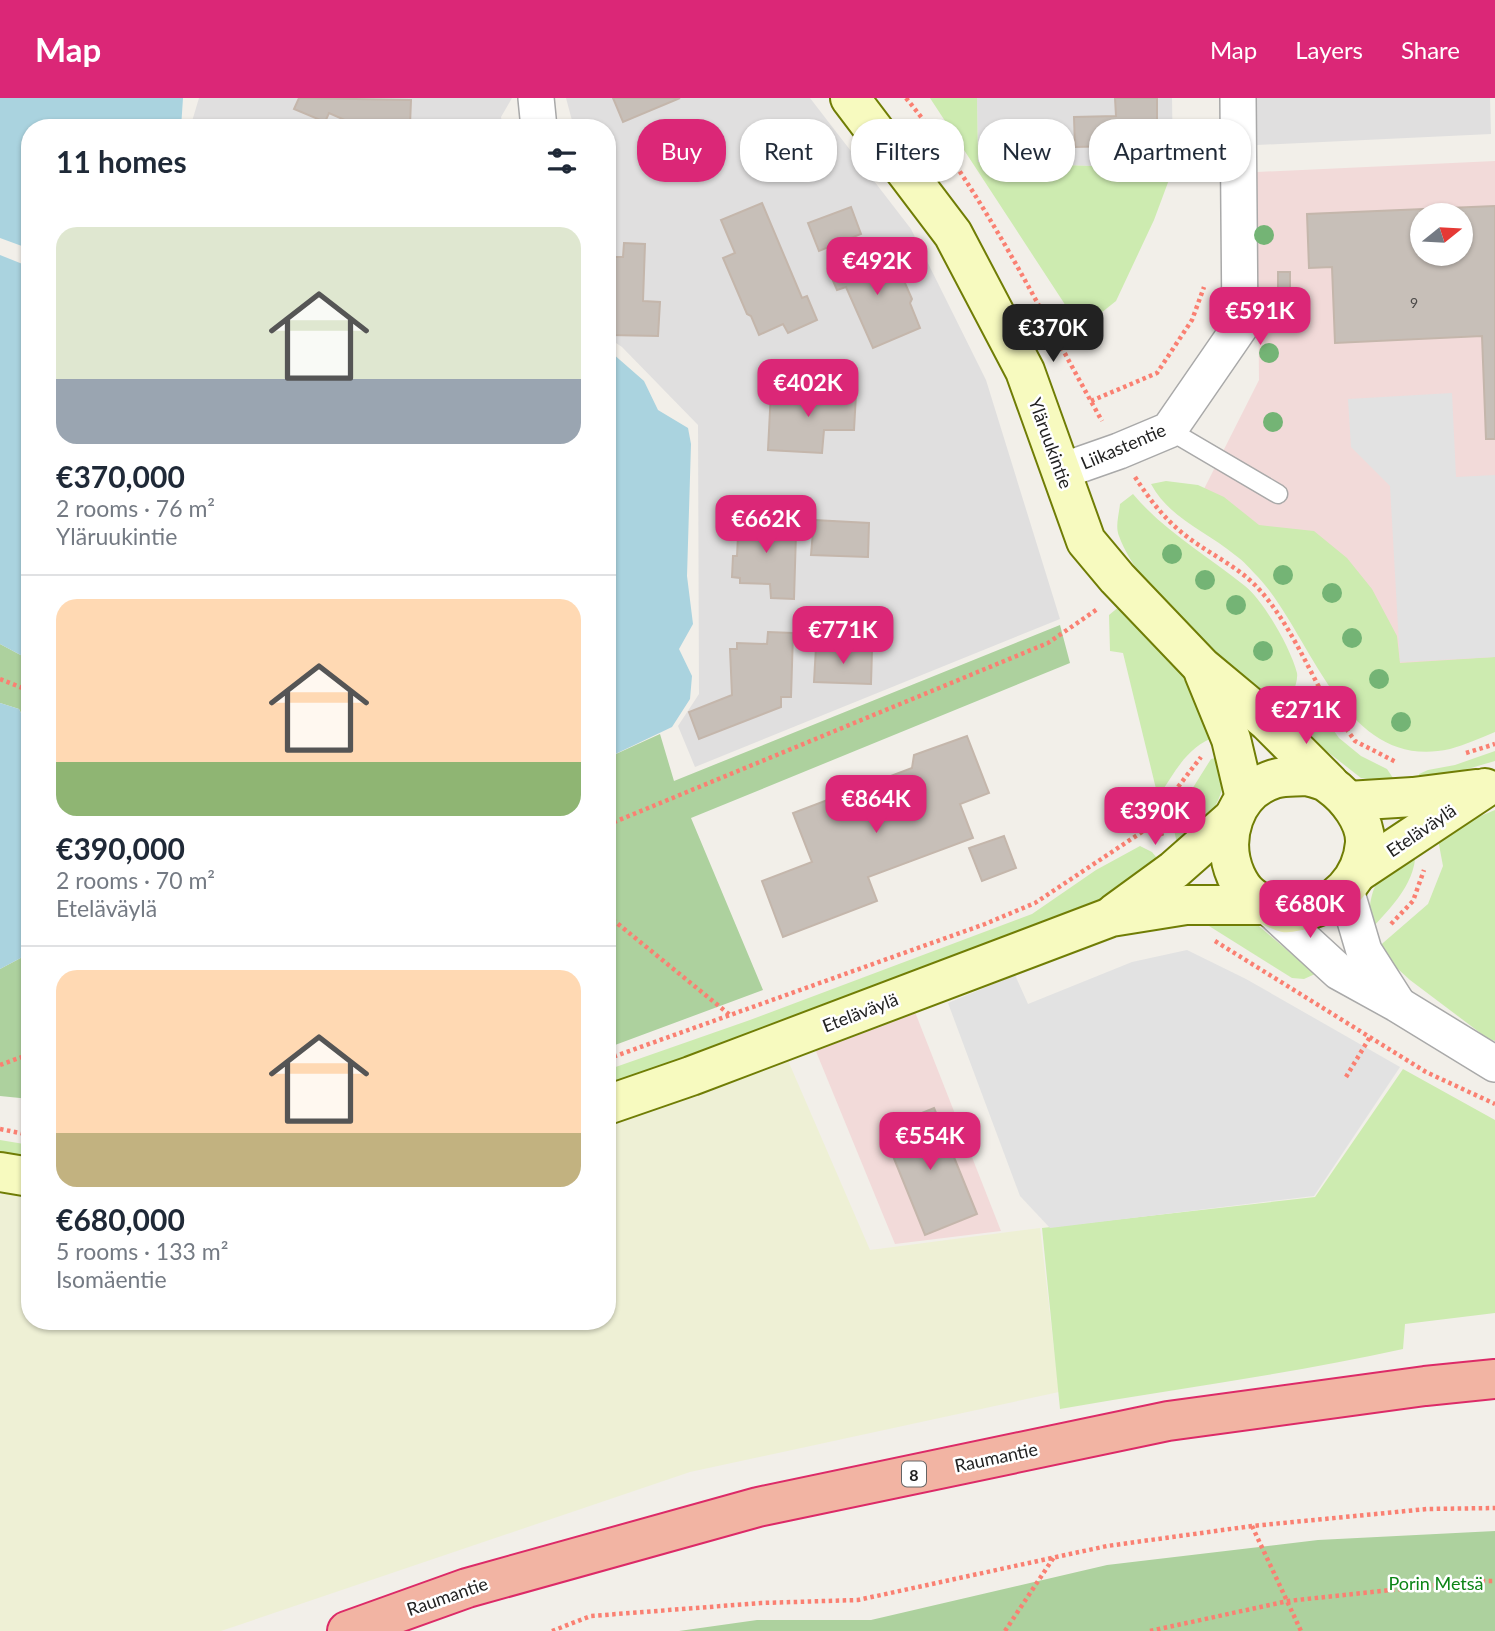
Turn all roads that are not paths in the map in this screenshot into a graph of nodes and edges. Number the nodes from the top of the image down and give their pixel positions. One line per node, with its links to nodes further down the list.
1 (536, 98): 4 (street)
2 (850, 98): 6 (main road, Yläruukintie)
3 (1238, 98): 5 (street, Liikastentie)
4 (538, 119)
5 (1169, 430): 6 (street, Liikastentie); 7 (lane)
6 (1062, 471): 8 (main road, Yläruukintie)
7 (1278, 494)
8 (1202, 667): 10 (main road, Yläruukintie); 11 (main road, Yläruukintie)
9 (1490, 786): 10 (main road, Eteläväylä); 12 (main road, Eteläväylä)
10 (1338, 792): 11 (main road); 12 (main road)
11 (1239, 808): 13 (main road); 14 (main road, Eteläväylä)
12 (1351, 882): 13 (main road); 15 (street)
13 (1266, 905): 14 (main road, Eteläväylä); 15 (street)
14 (1111, 917): 17 (main road, Eteläväylä)
15 (1397, 1004): 16 (street)
16 (1495, 1063)
17 (616, 1102)
18 (0, 1172): 19 (main road)
19 (21, 1176)
20 (1495, 1379): 21 (highway, Raumantie / 8)
21 (347, 1631)

